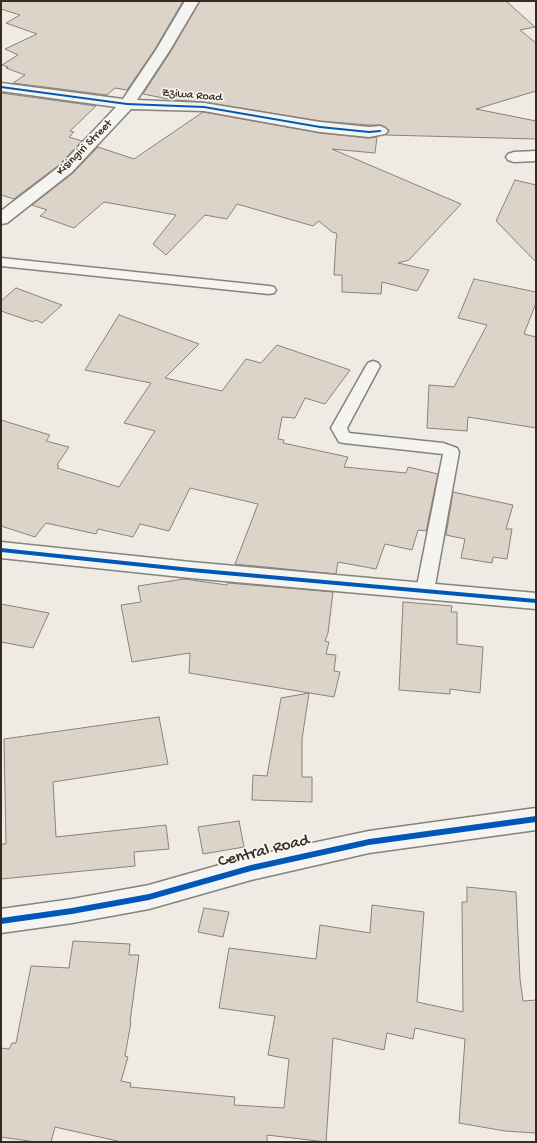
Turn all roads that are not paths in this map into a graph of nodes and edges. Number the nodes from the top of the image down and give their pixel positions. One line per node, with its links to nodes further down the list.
1 (192, 1): 3 (street, Kisingiri Street)
2 (1, 87): 3 (street, Zziwa Road)
3 (127, 104): 4 (street, Zziwa Road); 7 (street, Kisingiri Street)
4 (380, 131)
5 (536, 156): 6 (street)
6 (514, 157)
7 (1, 219)
8 (1, 262): 9 (lane)
9 (269, 290)
10 (372, 366): 12 (lane)
11 (1, 550): 12 (street)
12 (425, 591): 13 (street)
13 (536, 602)
14 (536, 820): 15 (street, Central Road)
15 (1, 921)

